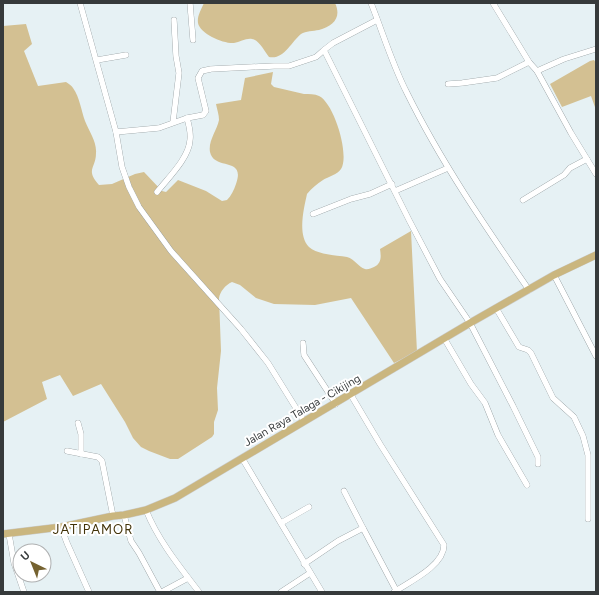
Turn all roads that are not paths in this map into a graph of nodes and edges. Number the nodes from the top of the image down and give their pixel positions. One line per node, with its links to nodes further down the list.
1 (80, 3): 11 (street)
2 (190, 3): 7 (street)
3 (371, 3): 6 (street)
4 (493, 3): 12 (street)
5 (174, 20): 16 (street)
6 (377, 20): 9 (street); 19 (street)
7 (193, 40)
8 (596, 48): 13 (street)
9 (324, 50): 15 (street); 21 (street)
10 (126, 55): 11 (street)
11 (97, 60): 17 (street)
12 (529, 62): 13 (street); 14 (street)
13 (537, 71): 18 (street)
14 (448, 84)
15 (188, 118): 16 (street); 23 (street)
16 (173, 122): 17 (street)
17 (116, 132): 36 (street)
18 (587, 158): 20 (street); 24 (street)
19 (448, 168): 22 (street); 28 (street)
20 (596, 174)
21 (392, 184): 22 (street); 25 (street)
22 (395, 191): 30 (street)
23 (157, 192)
24 (523, 200)
25 (312, 214)
26 (596, 255): 27 (main road, Jalan Raya Talaga - Cikijing)
27 (554, 275): 28 (main road, Jalan Raya Talaga - Cikijing); 33 (street)
28 (529, 290): 29 (main road, Jalan Raya Talaga - Cikijing)
29 (496, 308): 30 (main road, Jalan Raya Talaga - Cikijing); 48 (street)
30 (470, 323): 31 (main road, Jalan Raya Talaga - Cikijing); 41 (street)
31 (444, 338): 34 (main road, Jalan Raya Talaga - Cikijing); 42 (street)
32 (303, 343): 35 (street)
33 (596, 356)
34 (350, 395): 35 (main road, Jalan Raya Talaga - Cikijing); 56 (street)
35 (336, 404): 36 (main road, Jalan Raya Talaga - Cikijing)
36 (304, 421): 40 (main road, Jalan Raya Talaga - Cikijing)
37 (78, 423): 39 (street)
38 (67, 451): 39 (street)
39 (81, 454): 47 (street)
40 (242, 458): 45 (main road, Jalan Raya Talaga - Cikijing); 49 (street)
41 (538, 464)
42 (527, 485)
43 (344, 491): 51 (street)
44 (309, 507): 49 (street)
45 (146, 510): 46 (main road, Jalan Raya Talaga - Cikijing); 55 (street)
46 (124, 515): 47 (main road, Jalan Raya Talaga - Cikijing); 59 (street)
47 (113, 516): 50 (main road, Jalan Raya Talaga - Cikijing)
48 (588, 519)
49 (281, 523): 53 (street)
50 (61, 527): 52 (main road, Jalan Raya Talaga - Cikijing); 58 (street)
51 (363, 528): 53 (street); 56 (street)
52 (6, 534): 57 (street)
53 (304, 564): 54 (street)
54 (310, 573): 61 (street); 62 (street)
55 (188, 578): 59 (street); 60 (street)
56 (396, 591)
57 (24, 592)
58 (89, 592)
59 (161, 592)
60 (199, 592)
61 (280, 592)
62 (322, 592)

